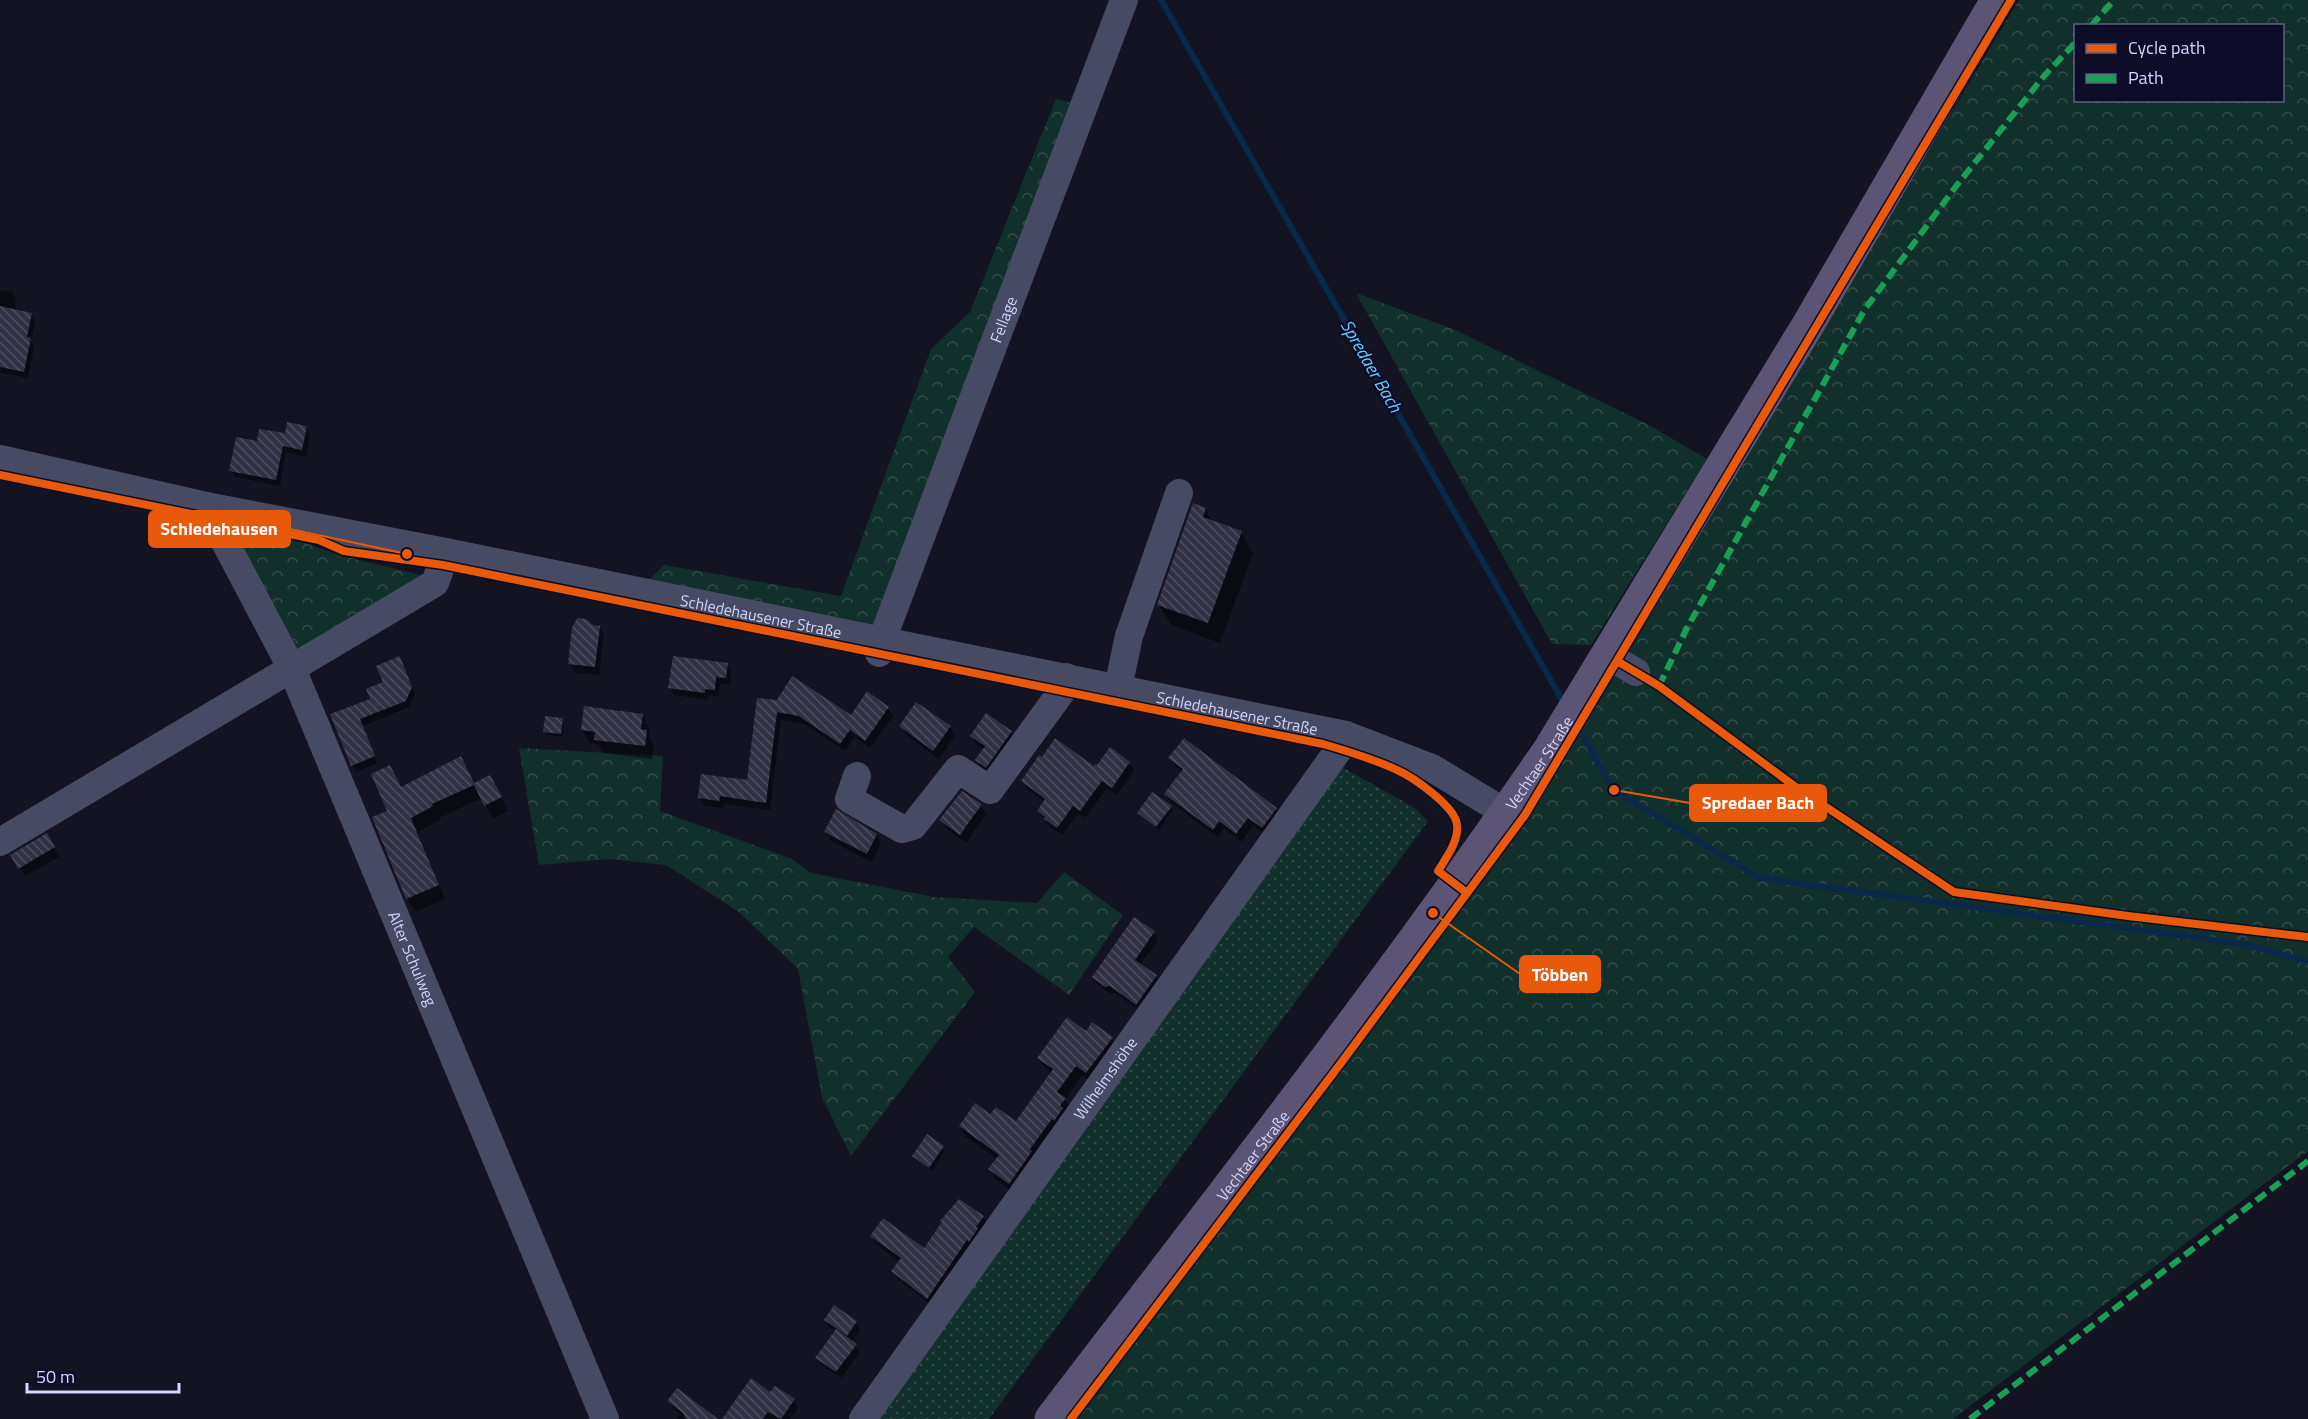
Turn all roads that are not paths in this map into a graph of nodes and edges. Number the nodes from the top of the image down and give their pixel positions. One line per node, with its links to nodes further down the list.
1 (1124, 0): 7 (street, Fellage)
2 (1997, 0): 13 (main road, Vechtaer Straße)
3 (0, 459): 5 (street, Schledehausener Straße)
4 (1179, 493): 10 (street)
5 (206, 506): 6 (street, Schledehausener Straße); 8 (street, Alter Schulweg)
6 (446, 552): 7 (street, Schledehausener Straße); 8 (street)
7 (881, 647): 9 (street, Schledehausener Straße)
8 (292, 669): 14 (street); 15 (street, Alter Schulweg)
9 (1066, 677): 10 (street, Schledehausener Straße); 12 (street)
10 (1118, 688): 11 (street, Schledehausener Straße)
11 (1346, 735): 13 (street, Schledehausener Straße); 16 (street, Wilhelmshöhe)
12 (857, 777)
13 (1506, 813): 17 (main road, Vechtaer Straße)
14 (0, 842)
15 (605, 1419)
16 (863, 1419)
17 (1051, 1419)

